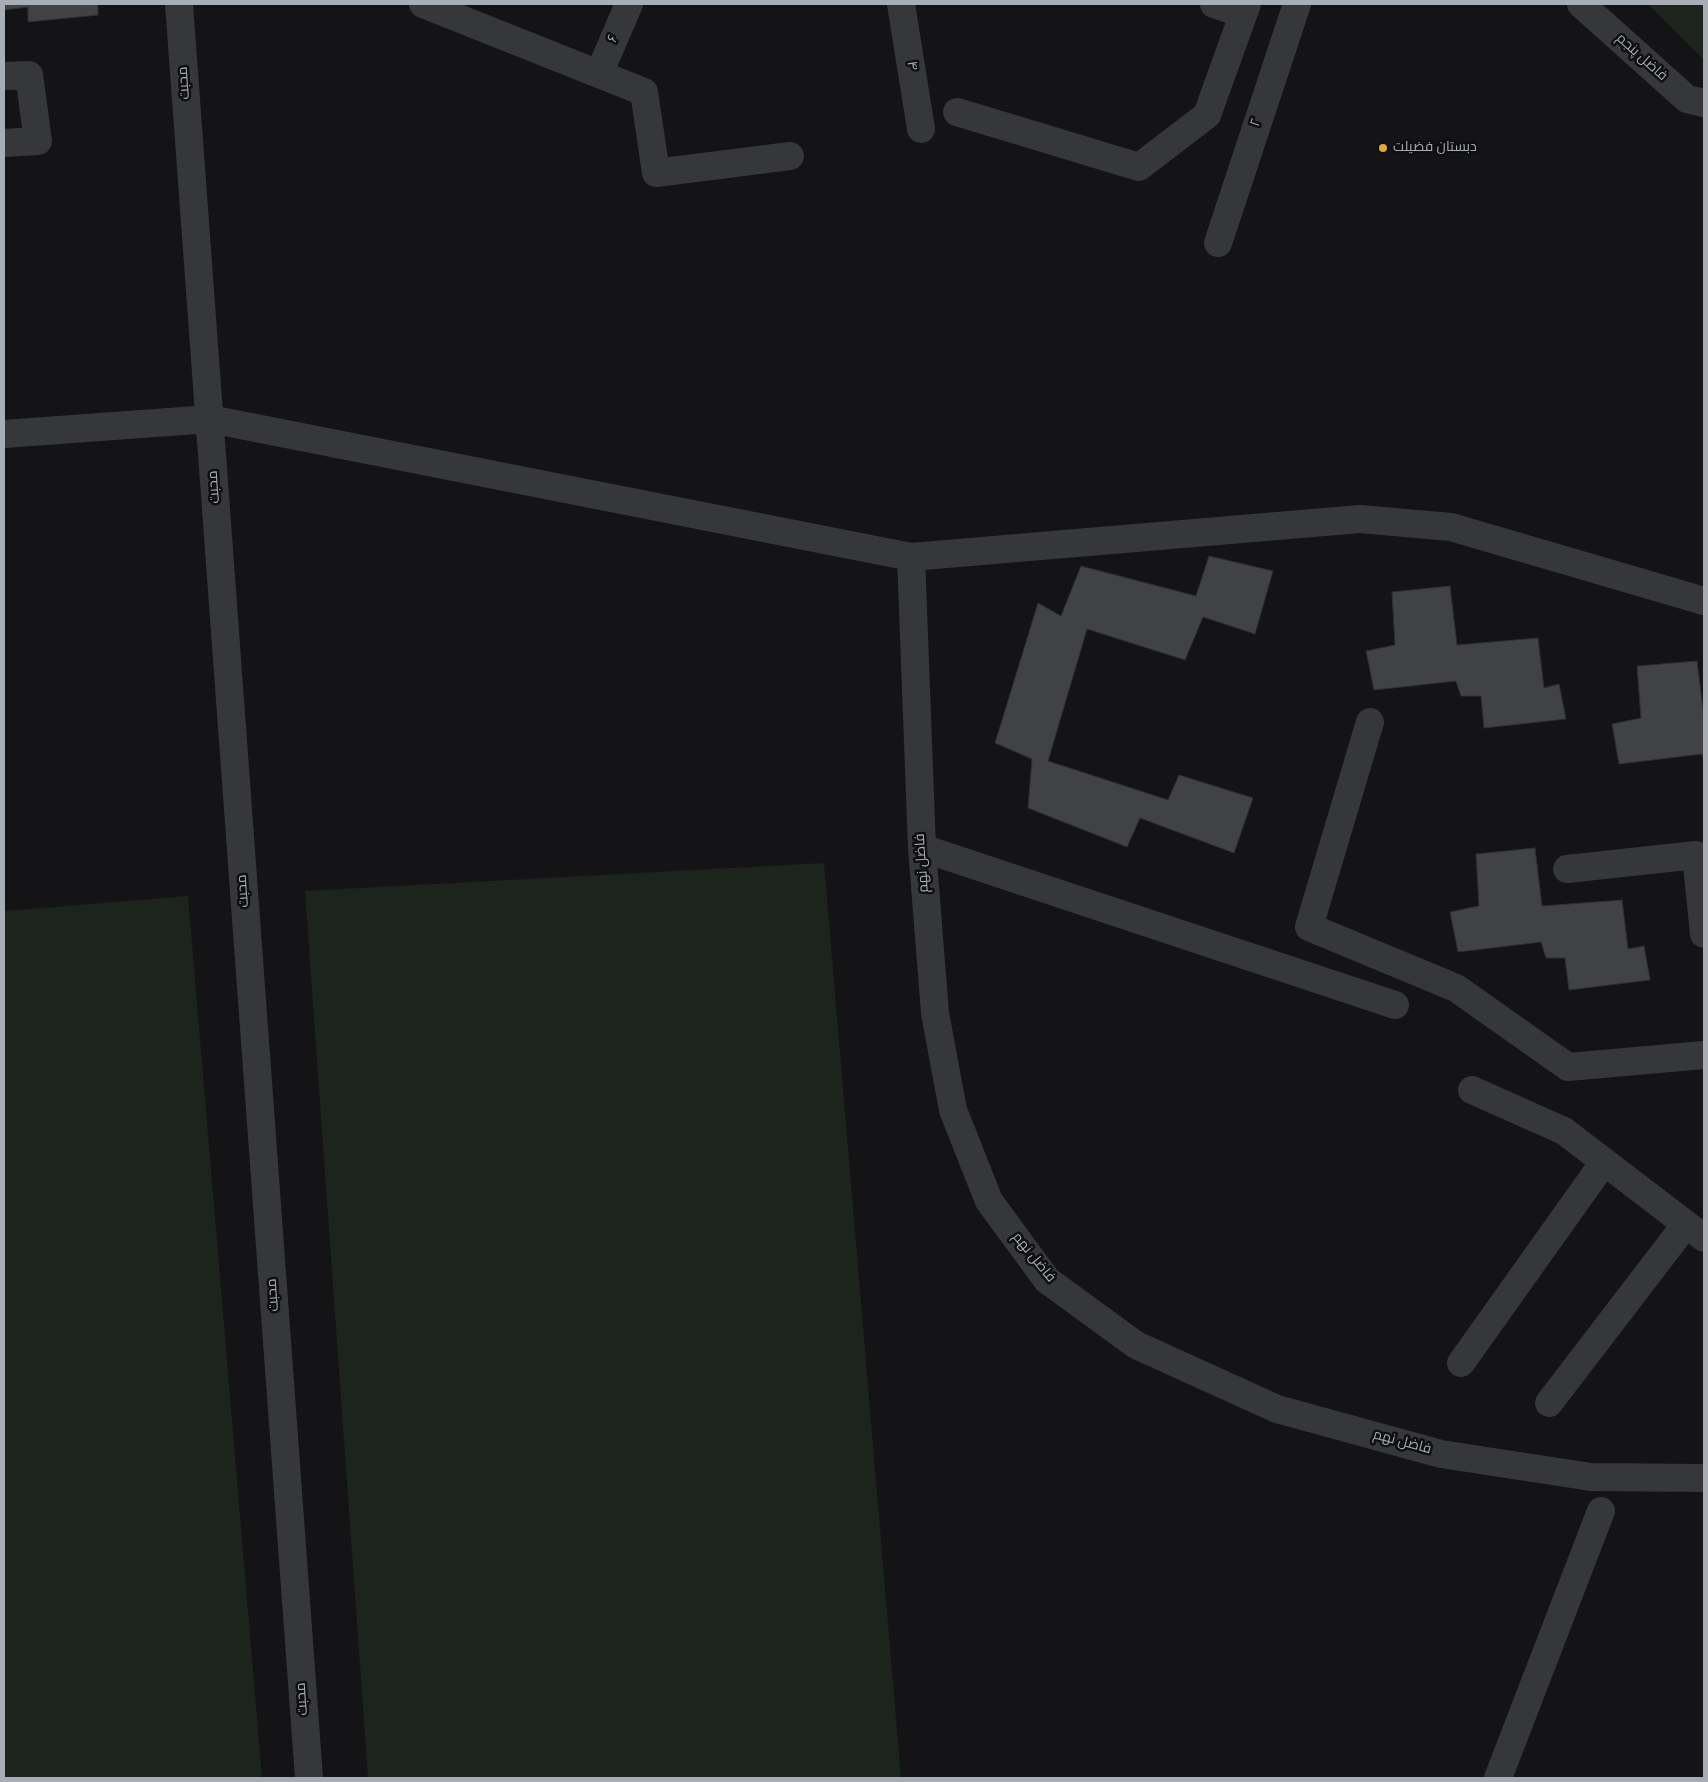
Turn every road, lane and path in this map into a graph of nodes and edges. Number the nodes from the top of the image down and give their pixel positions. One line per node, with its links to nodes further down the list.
1 (180, 4): 17 (street, محبت)
2 (423, 4): 9 (street)
3 (629, 4): 9 (street, ۶)
4 (901, 4): 13 (street, ۴)
5 (1214, 4): 8 (street)
6 (1296, 4): 16 (street, ۲)
7 (1581, 4): 11 (street, فاضل پنجم)
8 (1245, 9): 12 (street)
9 (599, 74): 15 (street)
10 (4, 76): 14 (street)
11 (1704, 103)
12 (957, 112)
13 (921, 129)
14 (4, 143)
15 (790, 156)
16 (1218, 243)
17 (210, 419): 18 (street); 19 (street); 34 (street, محبت)
18 (4, 434)
19 (911, 557): 20 (street); 22 (street, فاضل نهم)
20 (1704, 601)
21 (1370, 722): 26 (street)
22 (922, 848): 25 (street); 32 (street, فاضل نهم)
23 (1567, 868): 24 (street)
24 (1704, 934)
25 (1395, 1005)
26 (1704, 1055)
27 (1472, 1090): 28 (street)
28 (1604, 1162): 29 (street); 30 (street)
29 (1695, 1231): 31 (street)
30 (1461, 1364)
31 (1549, 1403)
32 (1704, 1478)
33 (1601, 1511): 35 (street)
34 (309, 1778)
35 (1498, 1778)

